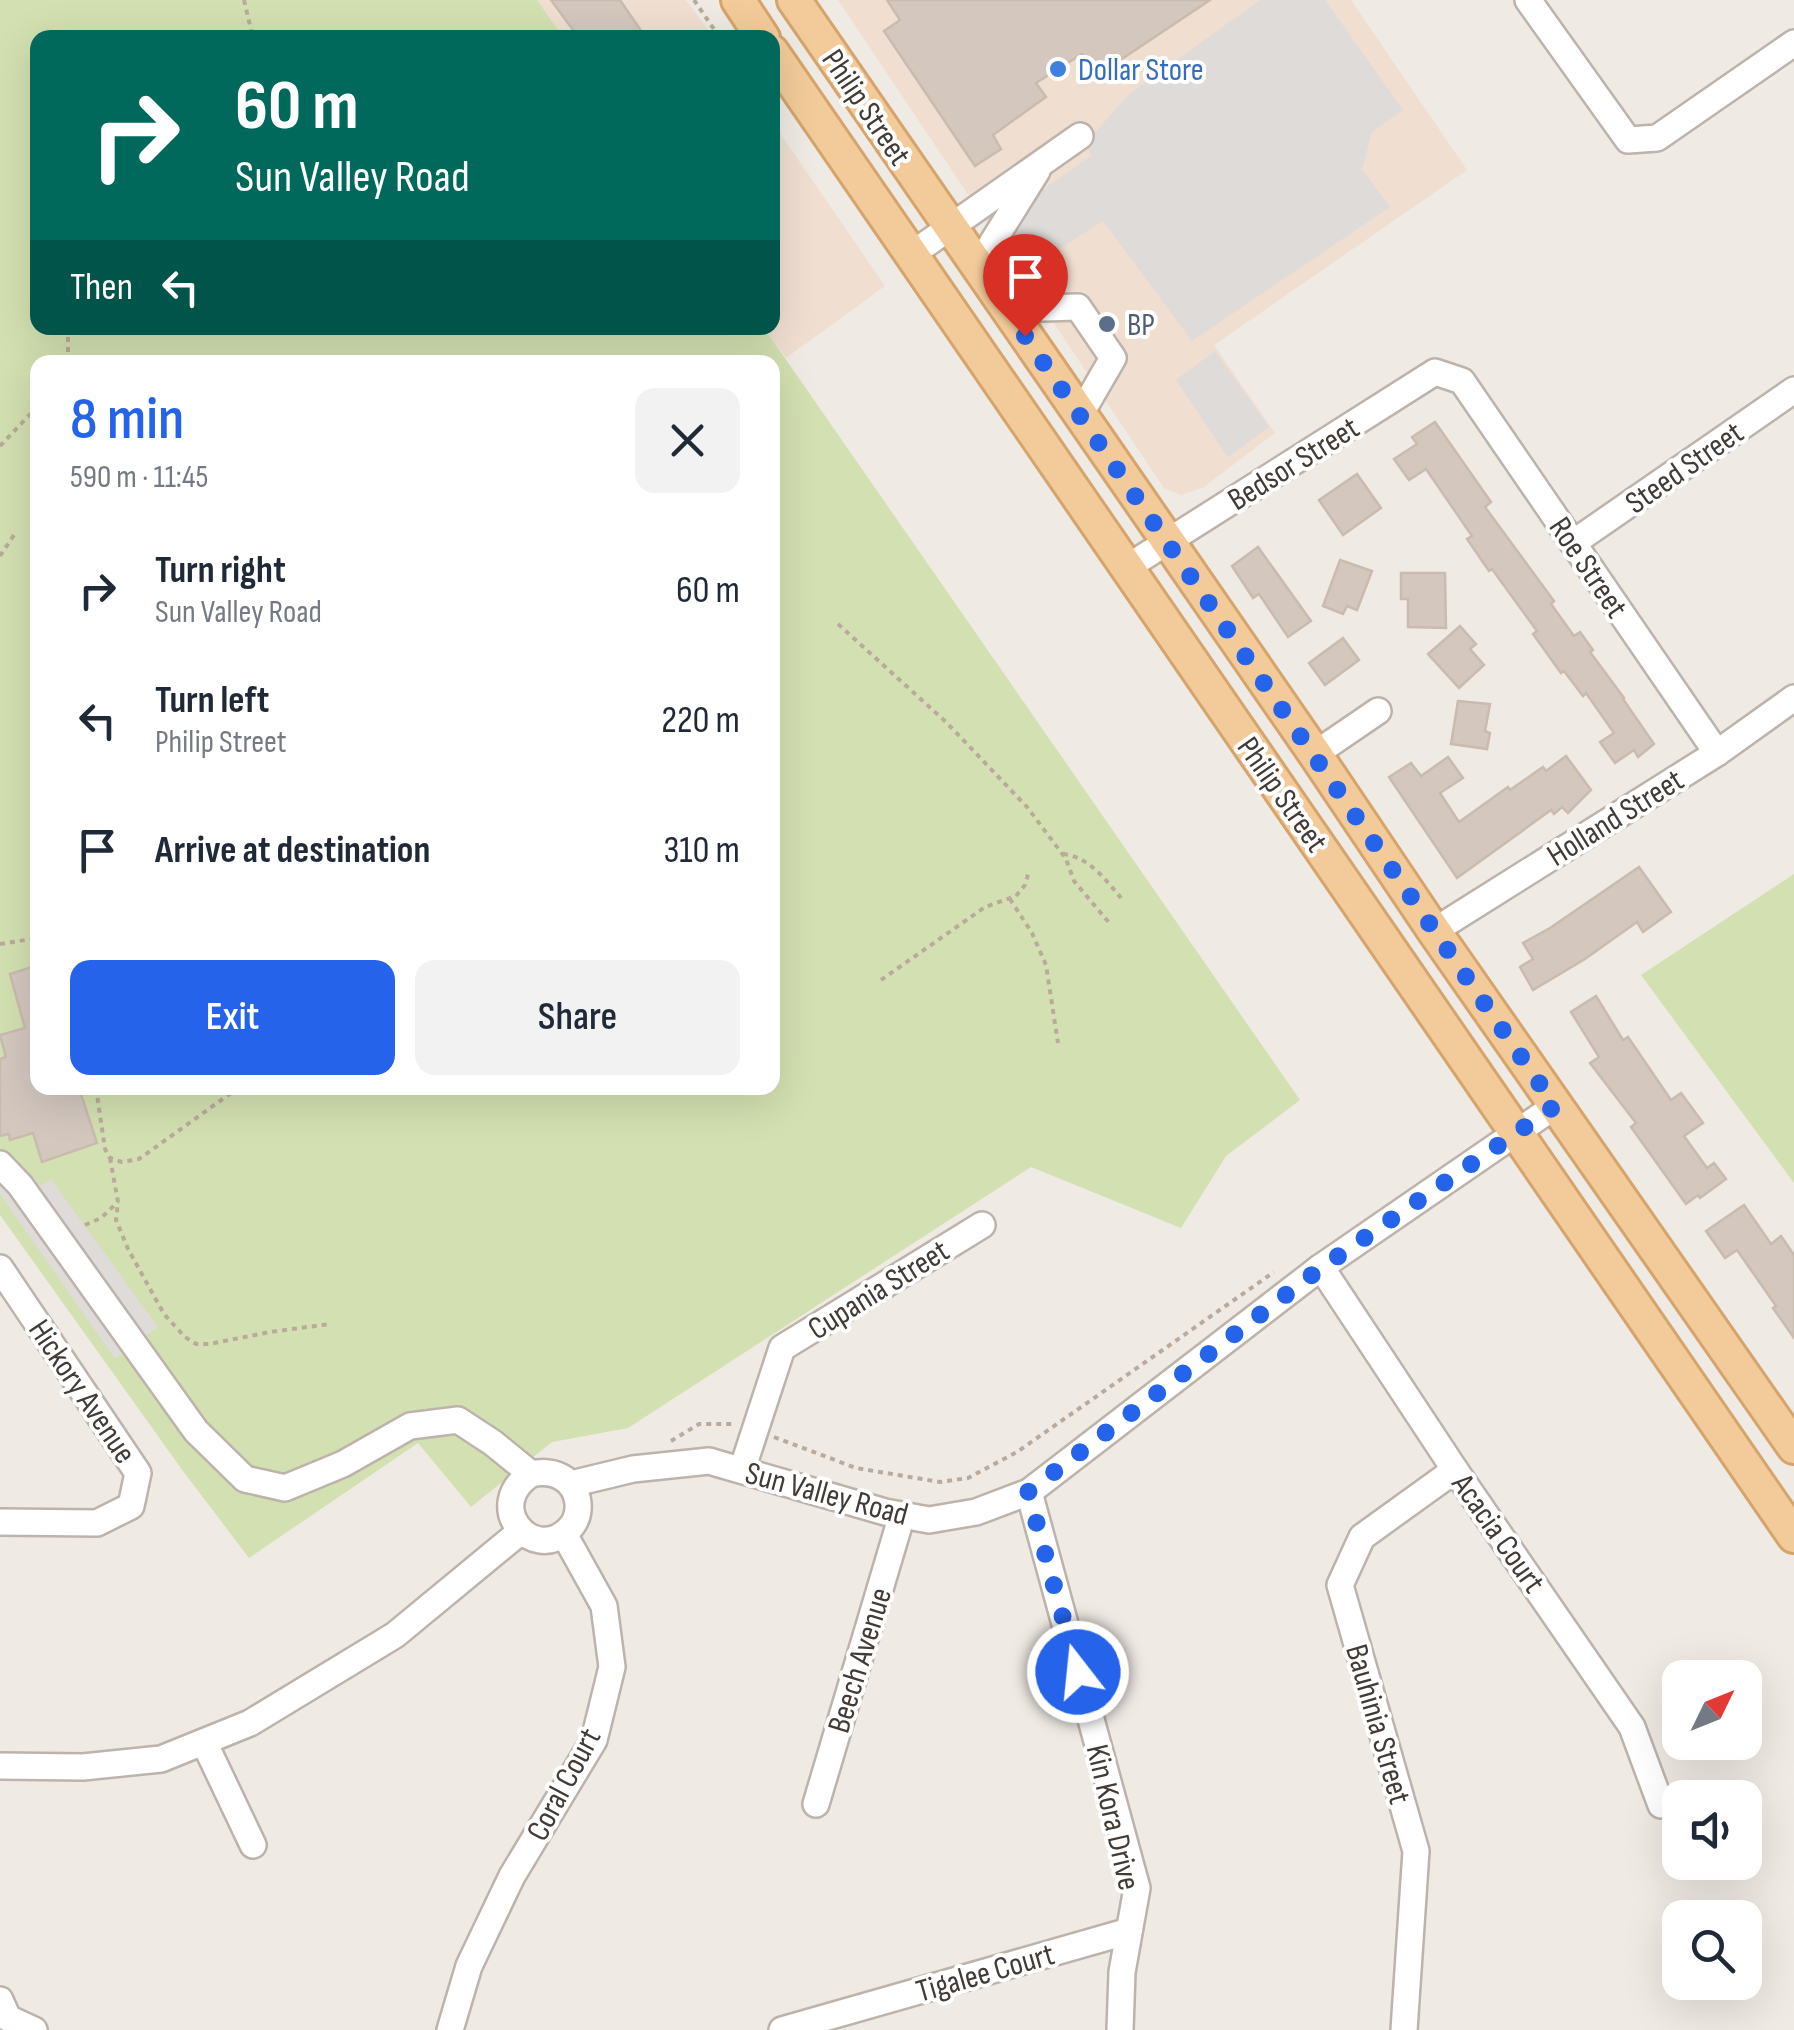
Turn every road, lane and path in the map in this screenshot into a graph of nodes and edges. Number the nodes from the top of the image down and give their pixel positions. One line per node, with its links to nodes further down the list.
1 (244, 0): 6 (path)
2 (694, 0): 7 (path)
3 (738, 0): 8 (main road)
4 (794, 0): 13 (main road, Philip Street)
5 (1528, 0): 9 (street)
6 (251, 30)
7 (715, 30)
8 (758, 30)
9 (1794, 44)
10 (780, 64): 14 (main road, Philip Street)
11 (1080, 136): 12 (street)
12 (1042, 162): 13 (street); 15 (street)
13 (949, 227): 14 (street); 15 (main road, Philip Street)
14 (912, 254): 26 (main road, Philip Street)
15 (984, 275): 16 (main road, Philip Street)
16 (1007, 309): 20 (main road, Philip Street); 20 (street)
17 (1462, 381): 23 (street, Bedsor Street); 24 (street, Roe Street)
18 (1794, 390): 24 (street, Steed Street)
19 (30, 414): 21 (path)
20 (1080, 415): 23 (main road, Philip Street)
21 (0, 446)
22 (14, 535): 25 (path)
23 (1168, 540): 26 (street, Bedsor Street); 31 (main road, Philip Street)
24 (1573, 543): 30 (street, Roe Street)
25 (0, 556)
26 (1126, 568): 45 (main road, Philip Street)
27 (838, 624): 32 (path)
28 (1794, 698): 30 (street, Holland Street)
29 (1378, 712): 31 (street)
30 (1717, 753): 37 (street, Holland Street)
31 (1315, 754): 37 (main road, Philip Street)
32 (1062, 854): 34 (path); 36 (path)
33 (1029, 871): 35 (path)
34 (1122, 898)
35 (1010, 899): 40 (path); 41 (path)
36 (1111, 924)
37 (1434, 931): 44 (main road, Philip Street)
38 (30, 939): 39 (path)
39 (0, 944)
40 (881, 980)
41 (1058, 1043)
42 (97, 1095): 46 (path)
43 (228, 1095): 46 (path)
44 (1555, 1106): 45 (street, Sun Valley Road); 57 (main road, Philip Street)
45 (1518, 1133): 52 (street, Sun Valley Road); 67 (main road, Philip Street)
46 (110, 1158): 48 (path)
47 (0, 1164): 60 (street)
48 (118, 1202): 49 (path); 54 (path)
49 (85, 1225)
50 (982, 1225): 55 (street, Cupania Street)
51 (0, 1268): 64 (street, Hickory Avenue)
52 (1321, 1268): 59 (street, Acacia Court); 62 (street, Sun Valley Road)
53 (1274, 1272): 55 (path)
54 (330, 1324)
55 (754, 1428): 56 (path); 58 (street, Cupania Street)
56 (655, 1444)
57 (1794, 1447)
58 (742, 1470): 61 (street, Sun Valley Road); 63 (street, Sun Valley Road)
59 (1455, 1470): 72 (street, Acacia Court); 80 (street, Bauhinia Street)
60 (531, 1474): 61 (street); 65 (street)
61 (571, 1484): 66 (street)
62 (1028, 1492): 63 (street, Sun Valley Road); 74 (street, Kin Kora Drive)
63 (902, 1515): 71 (street, Beech Avenue)
64 (0, 1522)
65 (521, 1531): 66 (street); 68 (street)
66 (564, 1534): 77 (street, Coral Court)
67 (1794, 1536)
68 (204, 1742): 69 (street); 73 (street)
69 (0, 1766): 70 (street)
70 (0, 1786)
71 (816, 1804)
72 (1661, 1805)
73 (253, 1845)
74 (1129, 1931): 78 (street, Tigalee Court); 79 (street, Kin Kora Drive)
75 (0, 2000): 76 (street)
76 (34, 2030)
77 (450, 2030)
78 (782, 2030)
79 (1120, 2030)
80 (1404, 2030)

